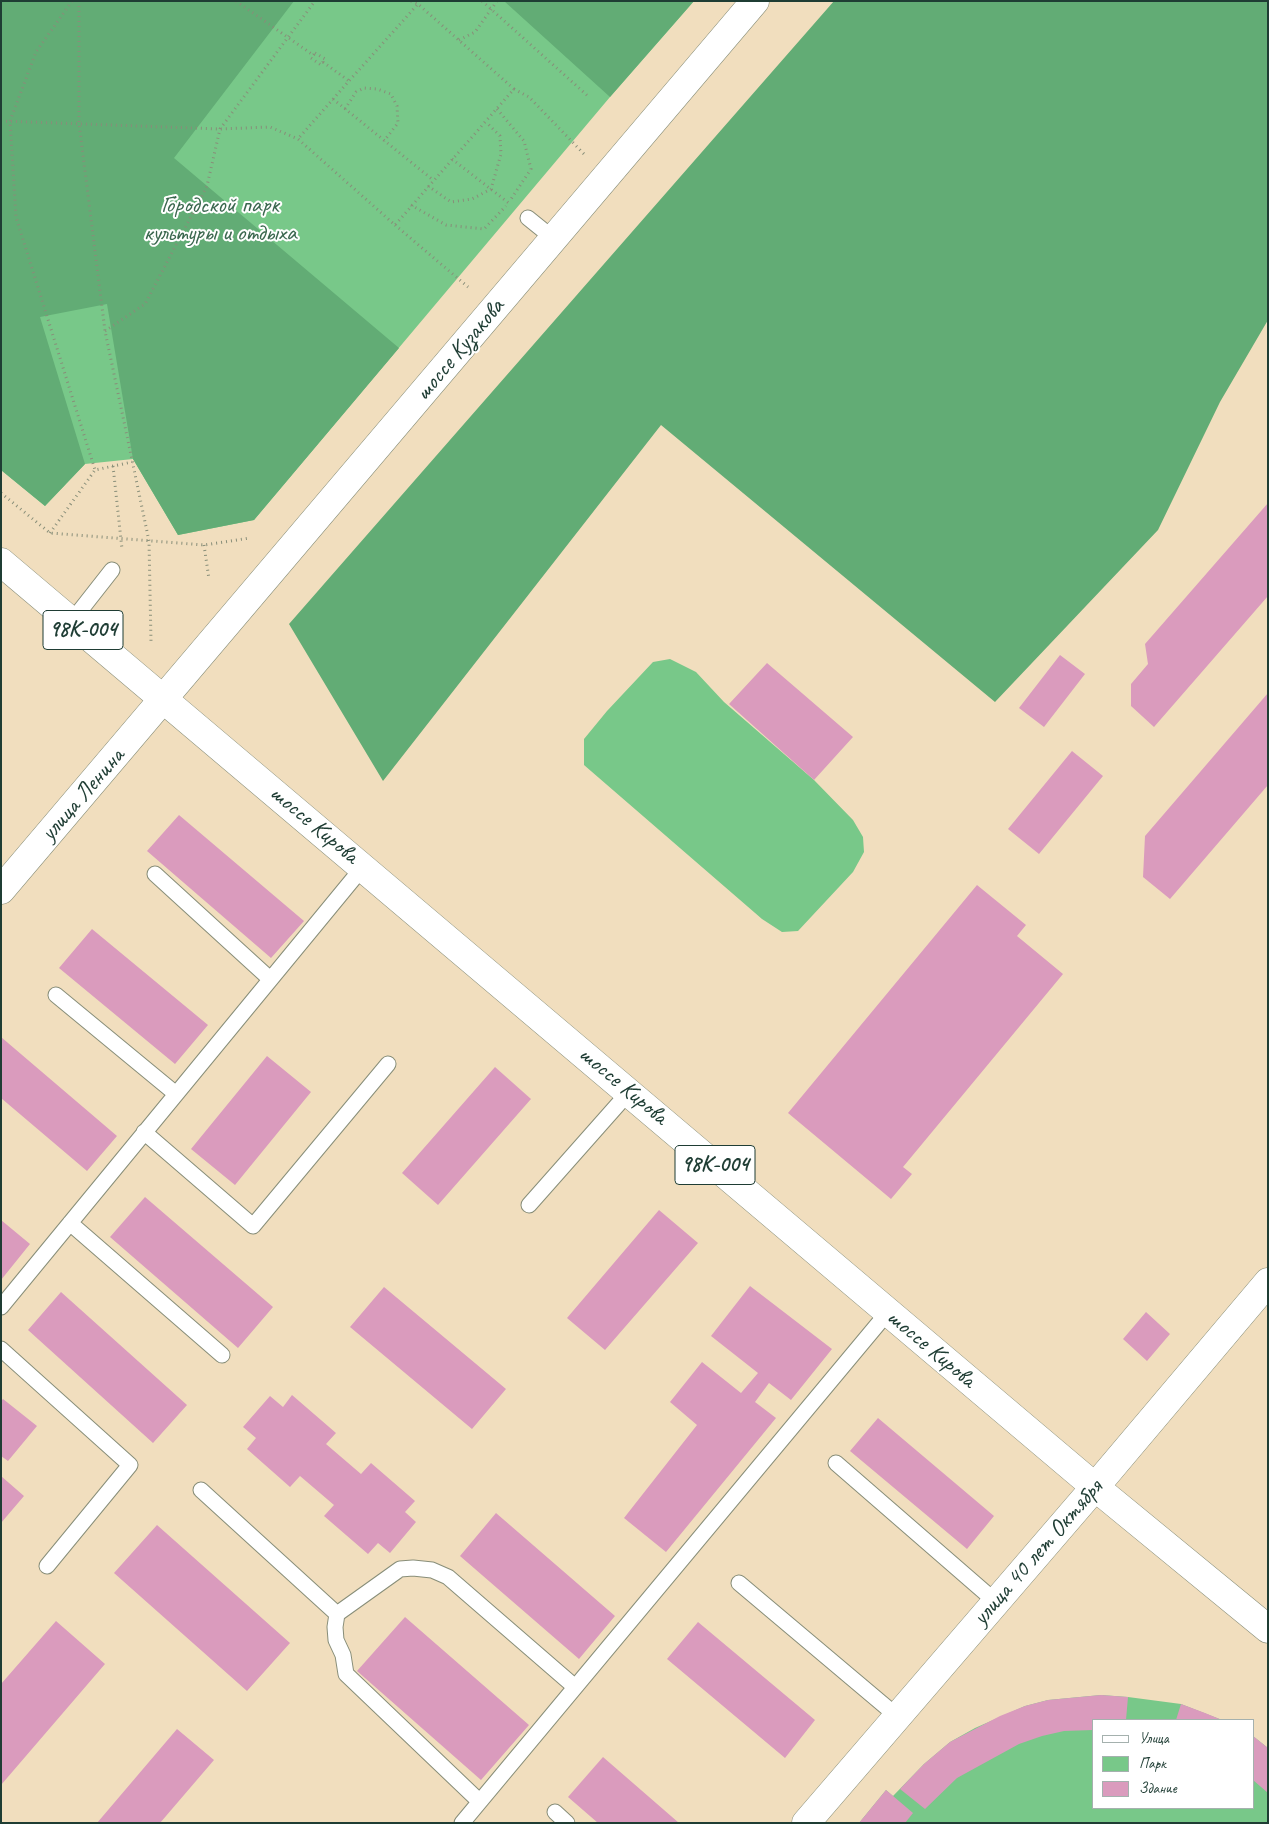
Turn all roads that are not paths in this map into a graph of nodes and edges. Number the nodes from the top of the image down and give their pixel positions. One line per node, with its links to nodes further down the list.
1 (756, 1): 3 (main road, шоссе Кузакова)
2 (528, 218): 3 (lane)
3 (554, 240): 7 (main road, шоссе Кузакова)
4 (1, 562): 6 (main road, шоссе Кирова / 98К-004)
5 (112, 570): 6 (lane)
6 (72, 621): 7 (main road, шоссе Кирова / 98К-004)
7 (165, 699): 8 (main road, шоссе Кирова / 98К-004); 10 (main road, улица Ленина)
8 (363, 867): 11 (lane); 14 (main road, шоссе Кирова / 98К-004)
9 (155, 874): 11 (lane)
10 (1, 890)
11 (270, 979): 15 (lane)
12 (56, 995): 15 (lane)
13 (388, 1064): 16 (lane)
14 (629, 1092): 17 (lane); 21 (main road, шоссе Кирова / 98К-004)
15 (176, 1094): 16 (lane)
16 (144, 1132): 18 (lane)
17 (528, 1205)
18 (70, 1223): 20 (lane); 23 (lane)
19 (1268, 1282): 25 (main road, улица 40 лет Октября)
20 (1, 1307)
21 (888, 1312): 25 (main road, шоссе Кирова / 98К-004); 32 (lane)
22 (1, 1349): 27 (lane)
23 (222, 1355)
24 (836, 1463): 29 (lane)
25 (1095, 1487): 29 (main road, улица 40 лет Октября); 31 (main road, шоссе Кирова / 98К-004)
26 (201, 1490): 30 (lane)
27 (47, 1566)
28 (739, 1583): 33 (lane)
29 (996, 1602): 33 (main road, улица 40 лет Октября)
30 (337, 1614): 32 (lane); 34 (lane)
31 (1268, 1629)
32 (575, 1687): 34 (lane)
33 (898, 1717): 38 (main road, улица 40 лет Октября)
34 (480, 1801): 36 (lane)
35 (555, 1812): 37 (lane)
36 (462, 1823)
37 (567, 1823)
38 (806, 1823)

